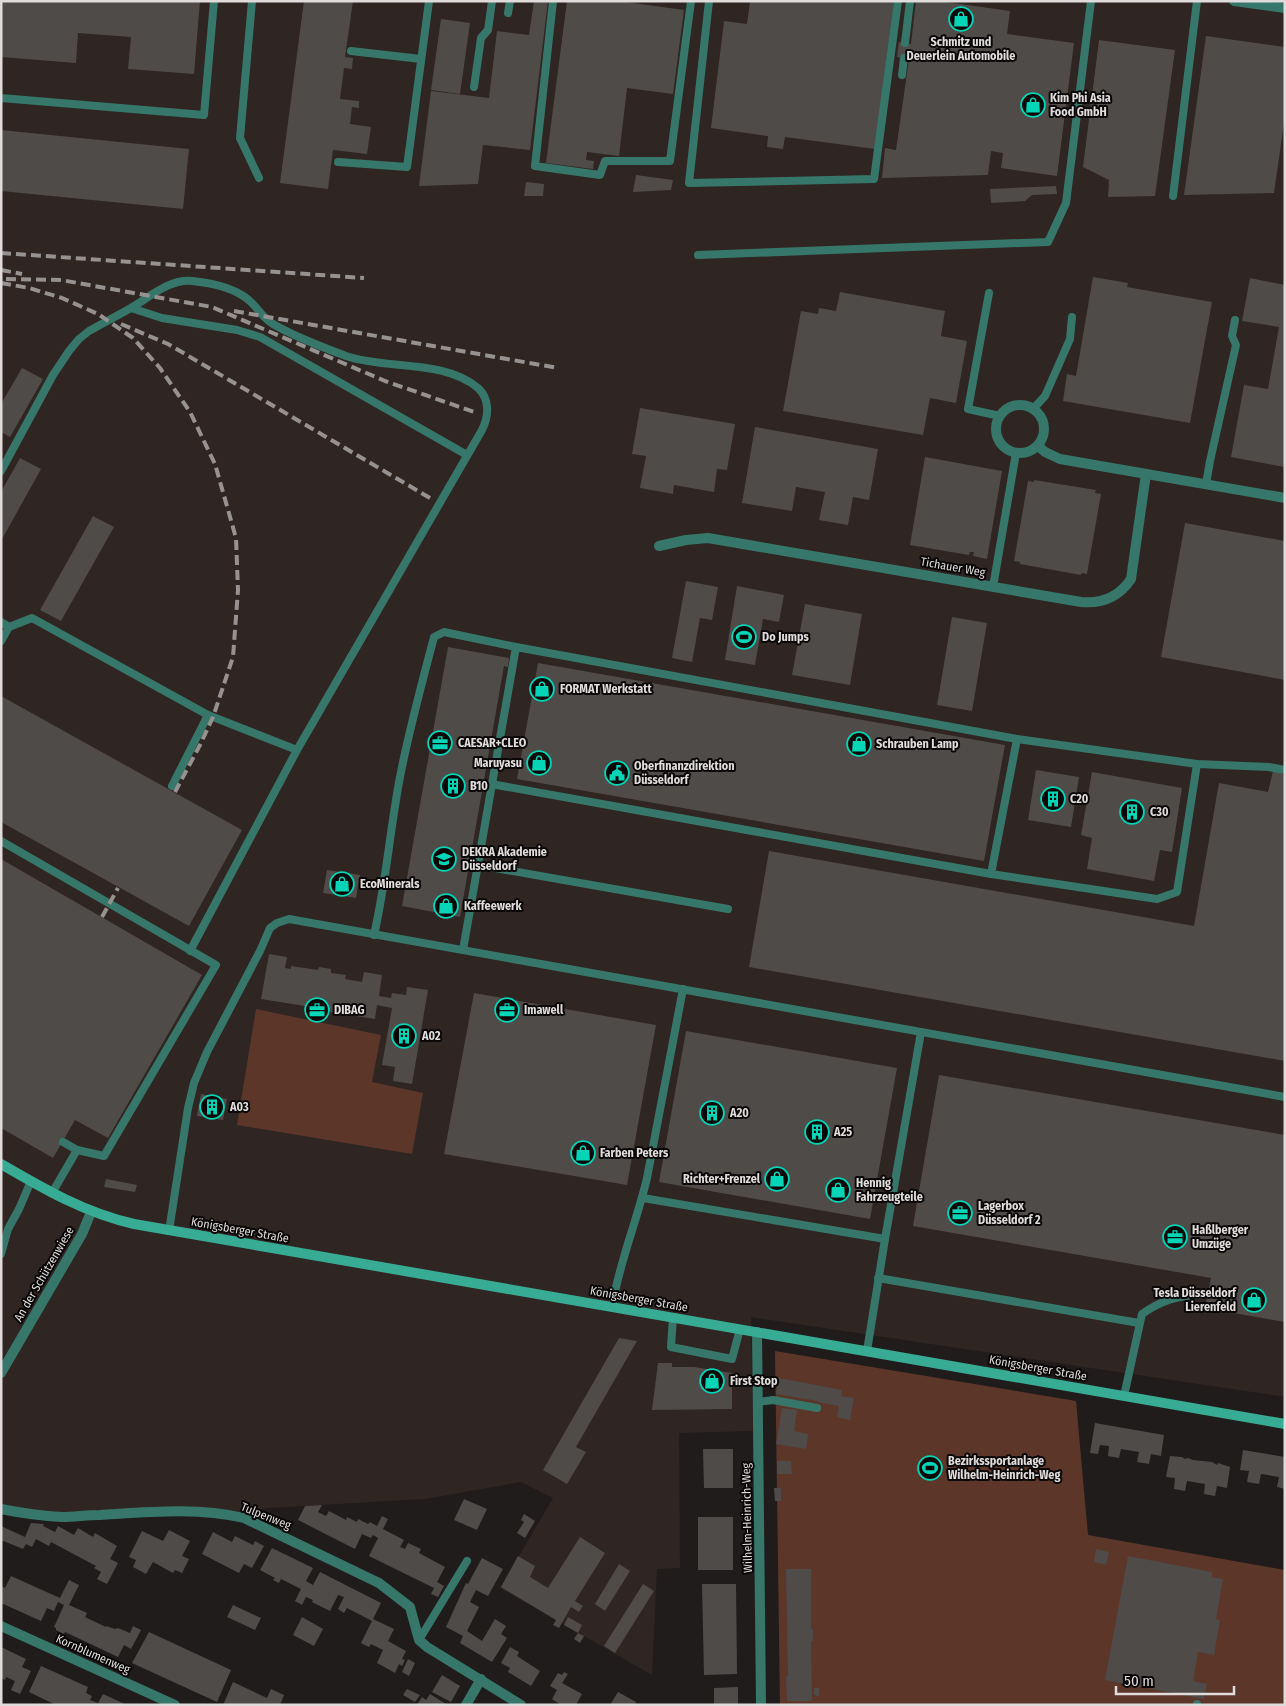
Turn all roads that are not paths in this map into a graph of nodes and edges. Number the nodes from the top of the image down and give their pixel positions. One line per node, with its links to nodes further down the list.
1 (214, 1): 22 (lane)
2 (252, 1): 24 (lane)
3 (429, 1): 19 (lane)
4 (492, 1): 21 (lane)
5 (510, 1): 15 (lane)
6 (553, 1): 7 (lane)
7 (691, 1)
8 (709, 1): 9 (lane)
9 (898, 1)
10 (910, 1): 16 (lane)
11 (1091, 1): 26 (lane)
12 (1197, 1): 25 (lane)
13 (1234, 1): 14 (street)
14 (1285, 8)
15 (508, 13)
16 (905, 43)
17 (351, 51): 19 (lane)
18 (904, 58): 20 (lane)
19 (421, 60): 23 (lane)
20 (902, 75)
21 (474, 87)
22 (1, 98)
23 (338, 162)
24 (260, 178)
25 (1173, 196)
26 (698, 255)
27 (989, 293): 32 (lane)
28 (131, 308): 35 (lane); 35 (lane); 36 (lane)
29 (1072, 317): 31 (lane)
30 (1235, 320): 38 (lane)
31 (1033, 409): 32 (street); 33 (street)
32 (1000, 416): 34 (street)
33 (1038, 446): 34 (street); 37 (street)
34 (1016, 453): 41 (lane)
35 (467, 454): 48 (lane)
36 (1, 471)
37 (1146, 474): 38 (street); 41 (street, Tichauer Weg)
38 (1206, 484): 39 (street)
39 (1285, 498)
40 (659, 546): 41 (street, Tichauer Weg)
41 (993, 587)
42 (1, 622): 43 (lane)
43 (9, 627): 44 (lane); 46 (lane)
44 (1, 641)
45 (516, 647): 47 (lane); 51 (lane); 57 (lane)
46 (208, 715): 48 (lane); 52 (lane)
47 (1017, 739): 49 (lane); 55 (lane)
48 (297, 750): 59 (lane)
49 (1197, 764): 50 (lane); 55 (lane)
50 (1285, 770)
51 (492, 784): 54 (lane); 55 (lane)
52 (172, 786)
53 (1, 841): 59 (lane)
54 (478, 866): 56 (lane); 58 (lane)
55 (991, 874)
56 (728, 909)
57 (374, 935): 58 (lane); 70 (lane)
58 (463, 950): 60 (lane)
59 (190, 951): 64 (lane)
60 (683, 989): 61 (lane); 68 (lane)
61 (921, 1032): 62 (lane); 71 (lane)
62 (1285, 1097)
63 (63, 1142): 64 (lane)
64 (77, 1150): 67 (lane)
65 (1, 1164): 66 (main road, Königsberger Straße)
66 (31, 1181): 67 (main road, Königsberger Straße); 72 (lane)
67 (52, 1194): 69 (main road, Königsberger Straße)
68 (643, 1198): 71 (lane); 75 (lane)
69 (91, 1212): 70 (main road, Königsberger Straße); 81 (street, An der Schützenwiese)
70 (169, 1230): 75 (main road, Königsberger Straße)
71 (885, 1239): 73 (lane)
72 (1, 1254)
73 (878, 1278): 77 (lane); 80 (lane)
74 (1200, 1295): 77 (lane)
75 (612, 1307): 76 (main road, Königsberger Straße)
76 (673, 1317): 78 (main road, Königsberger Straße); 78 (lane)
77 (1139, 1323): 82 (lane)
78 (740, 1329): 79 (main road, Königsberger Straße)
79 (757, 1332): 80 (main road, Königsberger Straße); 83 (street, Wilhelm-Heinrich-Weg)
80 (867, 1351): 82 (main road, Königsberger Straße)
81 (1, 1374)
82 (1124, 1396): 85 (main road, Königsberger Straße)
83 (758, 1402): 84 (lane); 94 (street, Wilhelm-Heinrich-Weg)
84 (817, 1408)
85 (1284, 1422)
86 (1, 1509): 89 (street, Tulpenweg)
87 (467, 1561): 89 (lane)
88 (1, 1626): 91 (street, Kornblumenweg)
89 (419, 1640): 90 (street)
90 (481, 1679): 92 (street); 93 (street)
91 (175, 1705)
92 (466, 1705)
93 (521, 1705)
94 (761, 1705)

